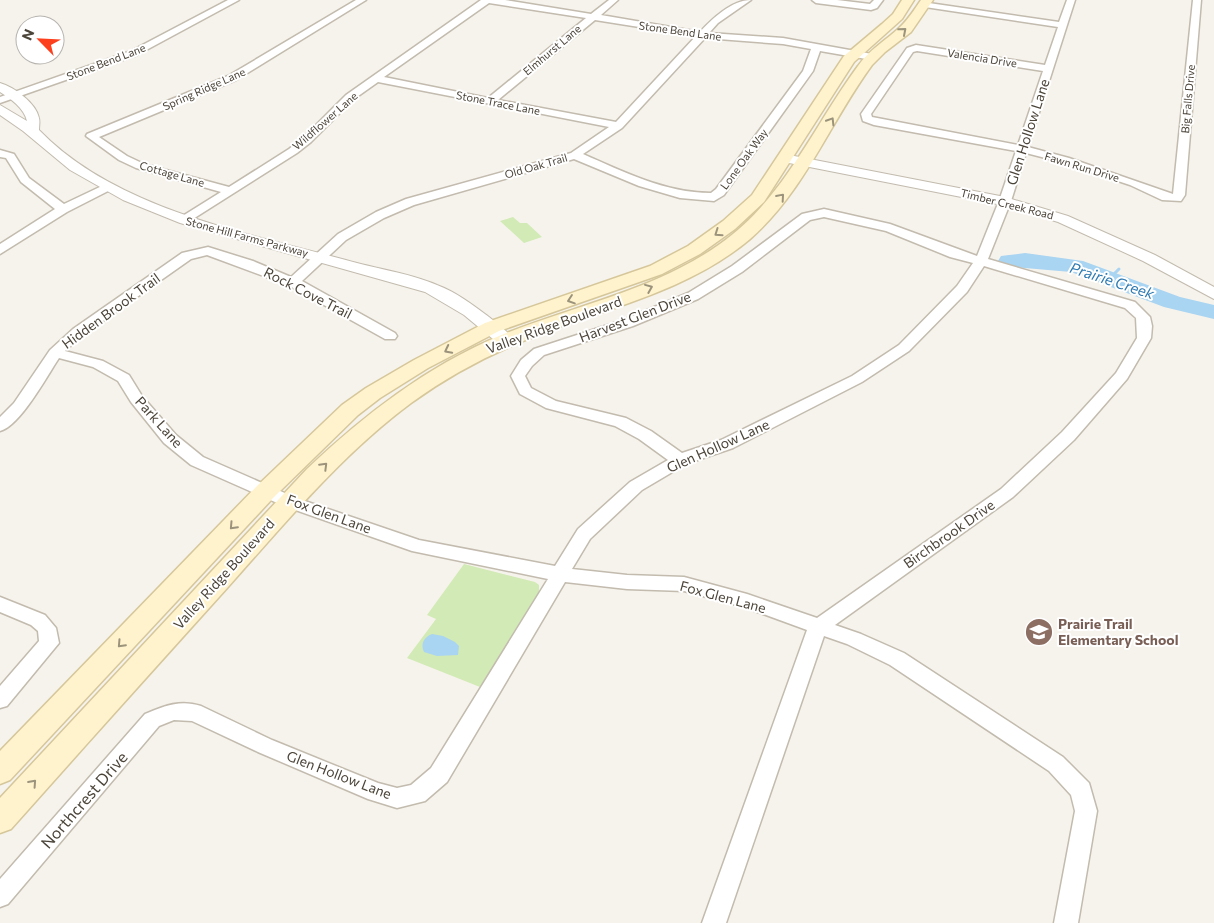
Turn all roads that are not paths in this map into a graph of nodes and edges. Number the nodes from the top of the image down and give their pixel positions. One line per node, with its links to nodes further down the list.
1 (236, 0): 21 (street, Stone Bend Lane)
2 (362, 0): 28 (street, Spring Ridge Lane)
3 (488, 0): 12 (street, Stone Bend Lane); 19 (street, Wildflower Lane)
4 (614, 0): 12 (street, Elmhurst Lane)
5 (747, 0): 14 (street, Old Oak Trail)
6 (816, 0): 7 (street)
7 (879, 0)
8 (908, 0): 16 (main road, Valley Ridge Boulevard)
9 (1071, 0): 13 (street, Glen Hollow Lane)
10 (1197, 0): 36 (street, Big Falls Drive)
11 (926, 2): 13 (street); 17 (main road, Valley Ridge Boulevard, one-way to 11)
12 (591, 18): 14 (street, Stone Bend Lane); 23 (street, Elmhurst Lane)
13 (1063, 25): 18 (street, Glen Hollow Lane)
14 (704, 35): 15 (street, Stone Bend Lane); 26 (street, Old Oak Trail)
15 (817, 47): 16 (street, Stone Bend Lane); 31 (street, Lone Oak Way)
16 (855, 54): 17 (street, Stone Bend Lane); 32 (main road, Valley Ridge Boulevard)
17 (872, 57): 33 (main road, Valley Ridge Boulevard, one-way to 17)
18 (1049, 69): 25 (street, Valencia Drive); 29 (street, Glen Hollow Lane)
19 (378, 79): 23 (street, Stone Trace Lane); 35 (street, Wildflower Lane)
20 (0, 87): 21 (street)
21 (15, 95): 22 (street, Stone Bend Lane); 27 (street)
22 (0, 100)
23 (490, 102): 26 (street, Stone Trace Lane)
24 (0, 109): 27 (street, Stone Hill Farms Parkway)
25 (867, 119): 29 (street, Fawn Run Drive)
26 (618, 126): 31 (street, Old Oak Trail)
27 (32, 130): 34 (street, Stone Hill Farms Parkway)
28 (91, 136): 35 (street, Cottage Lane)
29 (1022, 149): 36 (street, Fawn Run Drive); 37 (street, Glen Hollow Lane)
30 (0, 152): 38 (street)
31 (575, 155): 42 (street, Old Oak Trail)
32 (784, 158): 33 (street, Timber Creek Road); 46 (main road, Valley Ridge Boulevard, one-way to 46)
33 (805, 162): 37 (street, Timber Creek Road); 46 (main road, Valley Ridge Boulevard, one-way to 33)
34 (108, 188): 38 (street); 39 (street, Stone Hill Farms Parkway)
35 (230, 191): 39 (street, Wildflower Lane)
36 (1177, 198)
37 (1006, 201): 43 (street, Glen Hollow Lane); 45 (street, Timber Creek Road)
38 (63, 209): 40 (street)
39 (185, 220): 42 (street, Stone Hill Farms Parkway)
40 (0, 250)
41 (195, 253): 44 (street, Rock Cove Trail); 48 (street, Hidden Brook Trail)
42 (321, 257): 44 (street, Old Oak Trail); 46 (street, Stone Hill Farms Parkway)
43 (981, 261): 50 (street, Glen Hollow Lane); 50 (street, Harvest Glen Drive); 55 (street, Birchbrook Drive)
44 (293, 282): 47 (street, Rock Cove Trail)
45 (1214, 294)
46 (498, 334): 51 (main road, Valley Ridge Boulevard, one-way to 51); 52 (main road, Valley Ridge Boulevard, one-way to 46)
47 (390, 336)
48 (55, 353): 49 (street, Hidden Brook Trail); 51 (street, Park Lane)
49 (0, 426)
50 (680, 460): 53 (street, Glen Hollow Lane)
51 (266, 491): 52 (street, Fox Glen Lane); 58 (main road, Valley Ridge Boulevard, one-way to 58)
52 (290, 502): 53 (street, Fox Glen Lane); 59 (main road, Valley Ridge Boulevard, one-way to 52)
53 (559, 574): 55 (street, Fox Glen Lane); 57 (street, Glen Hollow Lane)
54 (0, 604): 56 (street)
55 (818, 627): 61 (street); 62 (street, Fox Glen Lane)
56 (0, 700)
57 (173, 710): 60 (street, Northcrest Drive)
58 (0, 771)
59 (0, 819)
60 (0, 896)
61 (714, 923)
62 (1066, 923)

